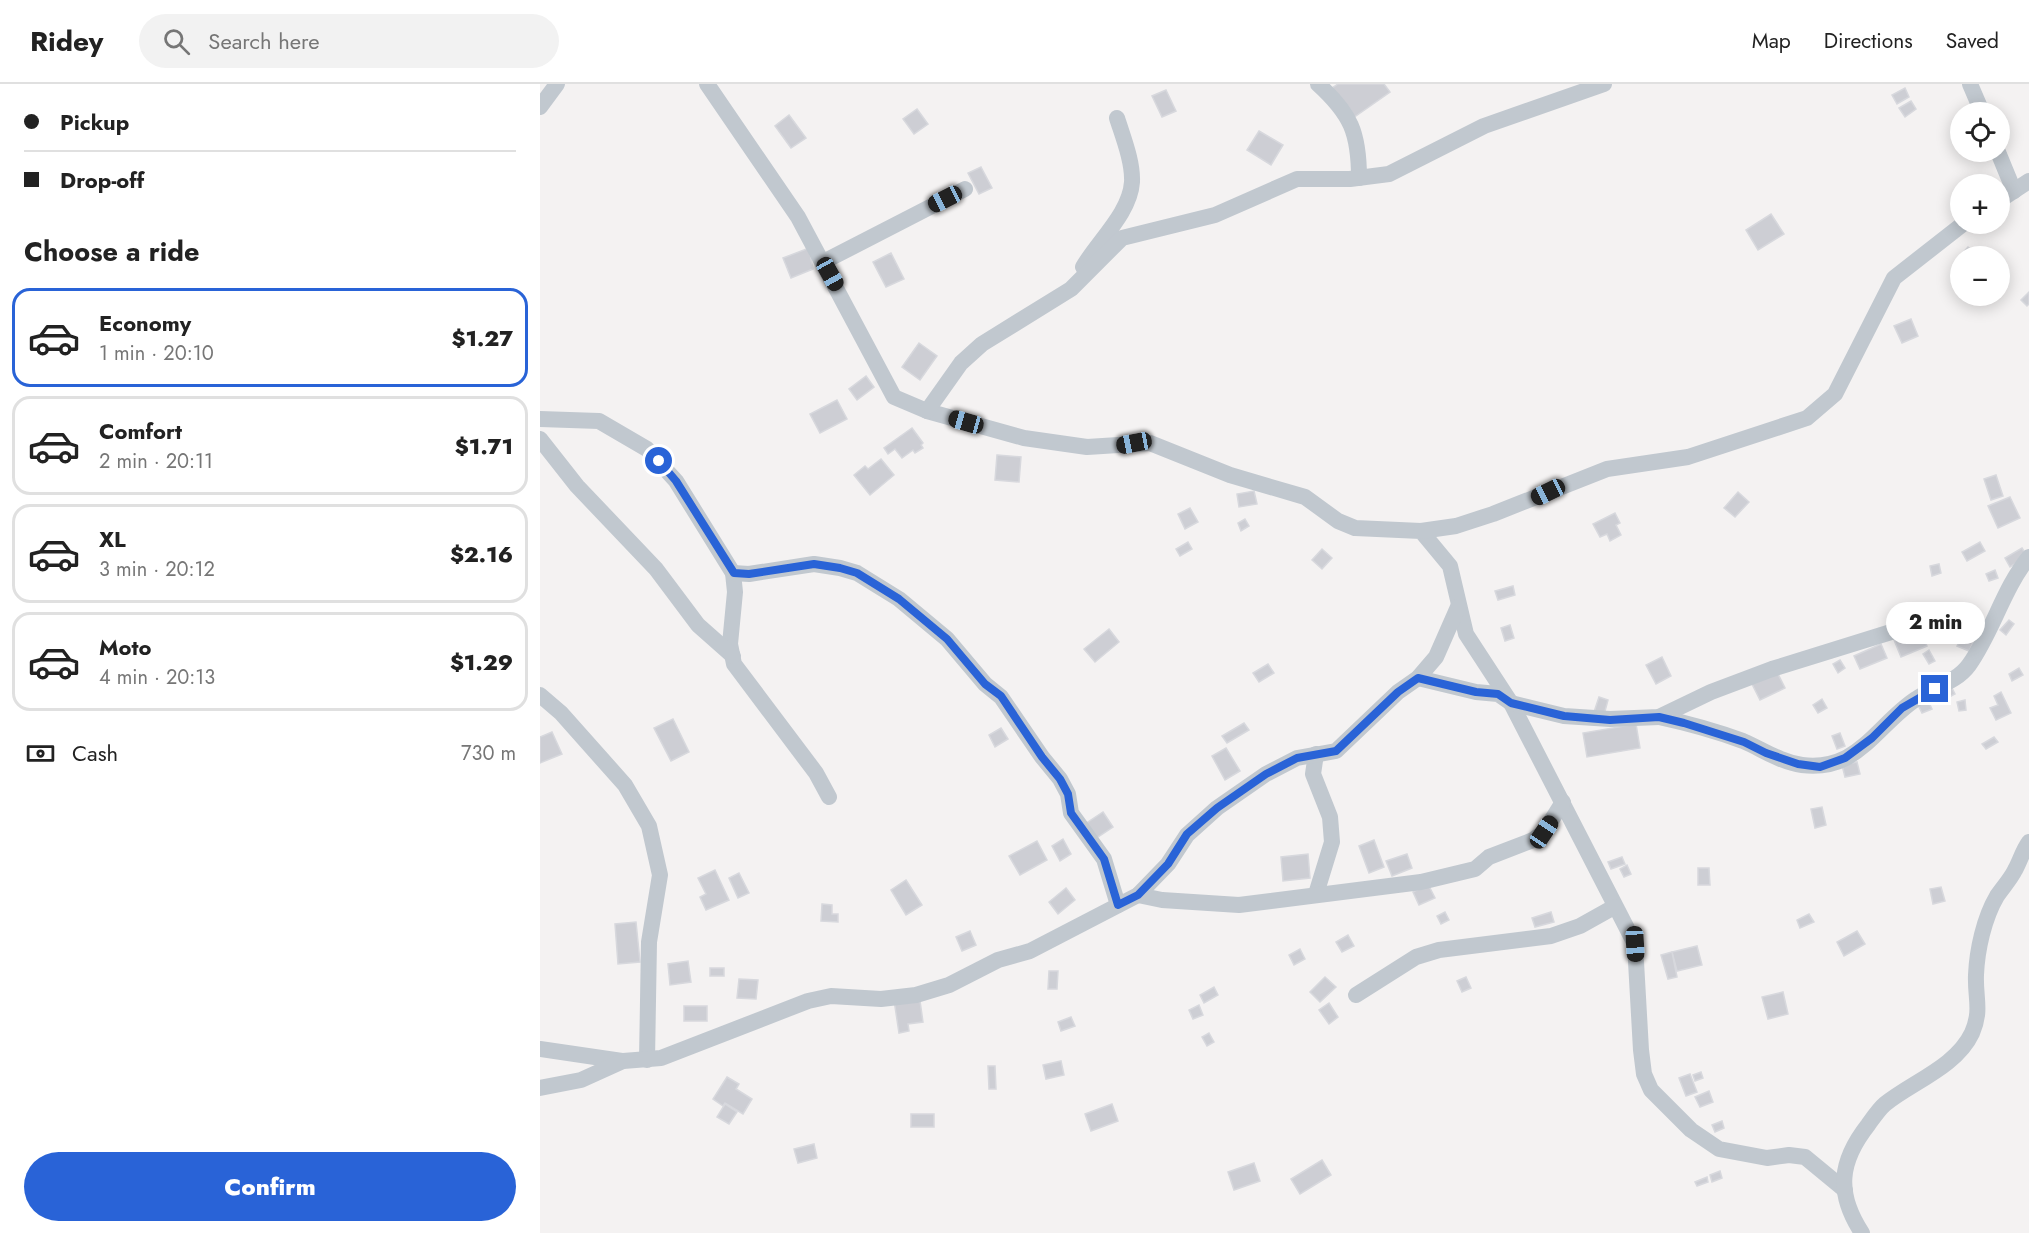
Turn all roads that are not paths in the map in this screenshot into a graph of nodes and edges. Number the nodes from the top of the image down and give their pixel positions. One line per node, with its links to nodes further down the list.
1 (557, 84): 7 (street)
2 (1318, 84): 10 (street)
3 (1604, 84): 10 (street)
4 (1970, 84): 6 (street)
5 (710, 85): 16 (street)
6 (1978, 102)
7 (540, 107)
8 (1117, 118): 17 (street)
9 (2002, 162): 13 (street)
10 (1359, 178): 17 (street)
11 (2029, 181): 13 (street)
12 (965, 189): 16 (street)
13 (2014, 191): 14 (street)
14 (2010, 194)
15 (1950, 234): 21 (street)
16 (823, 262): 18 (street)
17 (1071, 289): 18 (street)
18 (927, 411): 21 (street)
19 (540, 419): 23 (street)
20 (540, 439): 26 (street)
21 (1421, 531): 24 (street)
22 (2029, 557): 30 (street)
23 (734, 573): 26 (street); 37 (street)
24 (1458, 607): 27 (street); 29 (street)
25 (1920, 622): 30 (street)
26 (733, 656): 32 (street)
27 (1418, 678): 29 (street); 31 (street)
28 (540, 695): 41 (street)
29 (1511, 703): 30 (street); 33 (street)
30 (1659, 717)
31 (1316, 754): 35 (street); 36 (street)
32 (829, 797)
33 (1563, 802): 35 (street); 38 (street)
34 (2029, 842): 44 (street)
35 (1316, 894): 36 (street)
36 (1138, 895): 37 (street)
37 (1118, 905): 41 (street)
38 (1614, 907): 39 (street); 44 (street)
39 (1356, 995)
40 (540, 1049): 42 (street)
41 (647, 1060): 42 (street)
42 (623, 1061): 43 (street)
43 (540, 1088)
44 (1845, 1190): 45 (street)
45 (1862, 1233)

